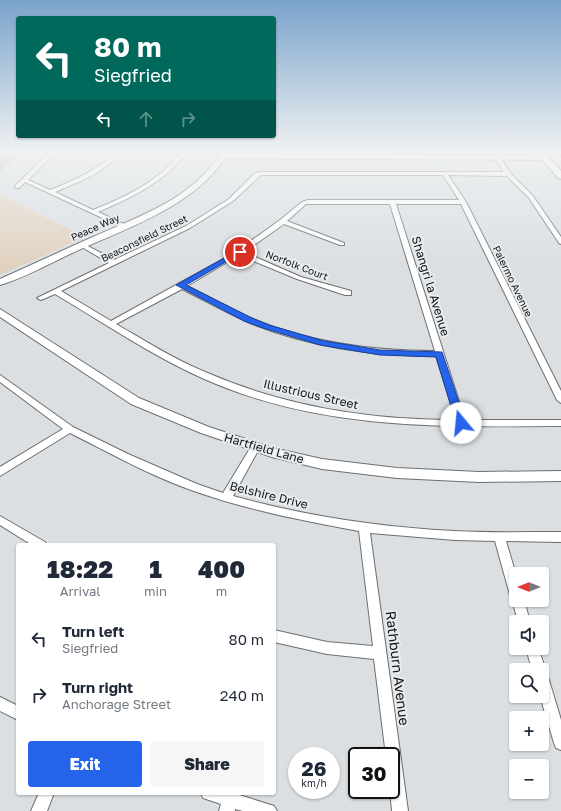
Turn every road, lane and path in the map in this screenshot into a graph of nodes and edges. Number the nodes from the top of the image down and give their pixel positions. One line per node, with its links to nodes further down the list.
1 (43, 189): 8 (street)
2 (58, 189): 8 (street)
3 (142, 189): 11 (street)
4 (194, 189): 13 (street, Peace Way)
5 (242, 189): 18 (street, Beaconsfield Street)
6 (454, 189): 10 (street, Palermo Avenue)
7 (523, 189): 14 (street)
8 (50, 192): 11 (street)
9 (392, 202): 10 (street); 12 (street); 26 (street, Shangri la Avenue)
10 (463, 202): 28 (street, Palermo Avenue)
11 (93, 212): 13 (street)
12 (285, 222): 15 (street); 17 (street)
13 (124, 226): 16 (street, Peace Way)
14 (561, 242)
15 (342, 244)
16 (82, 245): 18 (street); 19 (street, Peace Way)
17 (240, 252): 20 (street); 22 (street, Norfolk Court)
18 (115, 262): 21 (street, Beaconsfield Street)
19 (0, 282)
20 (180, 285): 25 (street); 26 (street)
21 (56, 291): 23 (street, Beaconsfield Street); 25 (street, Illustrious Street)
22 (348, 293)
23 (41, 298)
24 (2, 316): 32 (street, Hartfield Lane)
25 (111, 324): 29 (street, Illustrious Street)
26 (440, 354): 29 (street, Shangri la Avenue)
27 (2, 382): 31 (street, Belshire Drive)
28 (561, 400)
29 (461, 423): 30 (street, Illustrious Street)
30 (561, 423)
31 (70, 428): 33 (street); 35 (street, Belshire Drive)
32 (255, 447): 34 (street, Hartfield Lane); 35 (street)
33 (0, 472)
34 (561, 476)
35 (226, 498): 37 (street, Belshire Drive)
36 (0, 520): 40 (street)
37 (364, 528): 39 (street, Belshire Drive); 43 (street, Rathburn Avenue)
38 (561, 536): 39 (street, Belshire Drive)
39 (498, 537): 41 (street)
40 (38, 543)
41 (509, 572)
42 (276, 636): 43 (street)
43 (380, 653): 53 (street, Rathburn Avenue)
44 (549, 703): 47 (street)
45 (0, 704): 46 (street)
46 (16, 712)
47 (561, 743)
48 (46, 795): 51 (street)
49 (211, 795): 50 (street)
50 (228, 806): 52 (street)
51 (40, 811)
52 (268, 811)
53 (400, 811)

